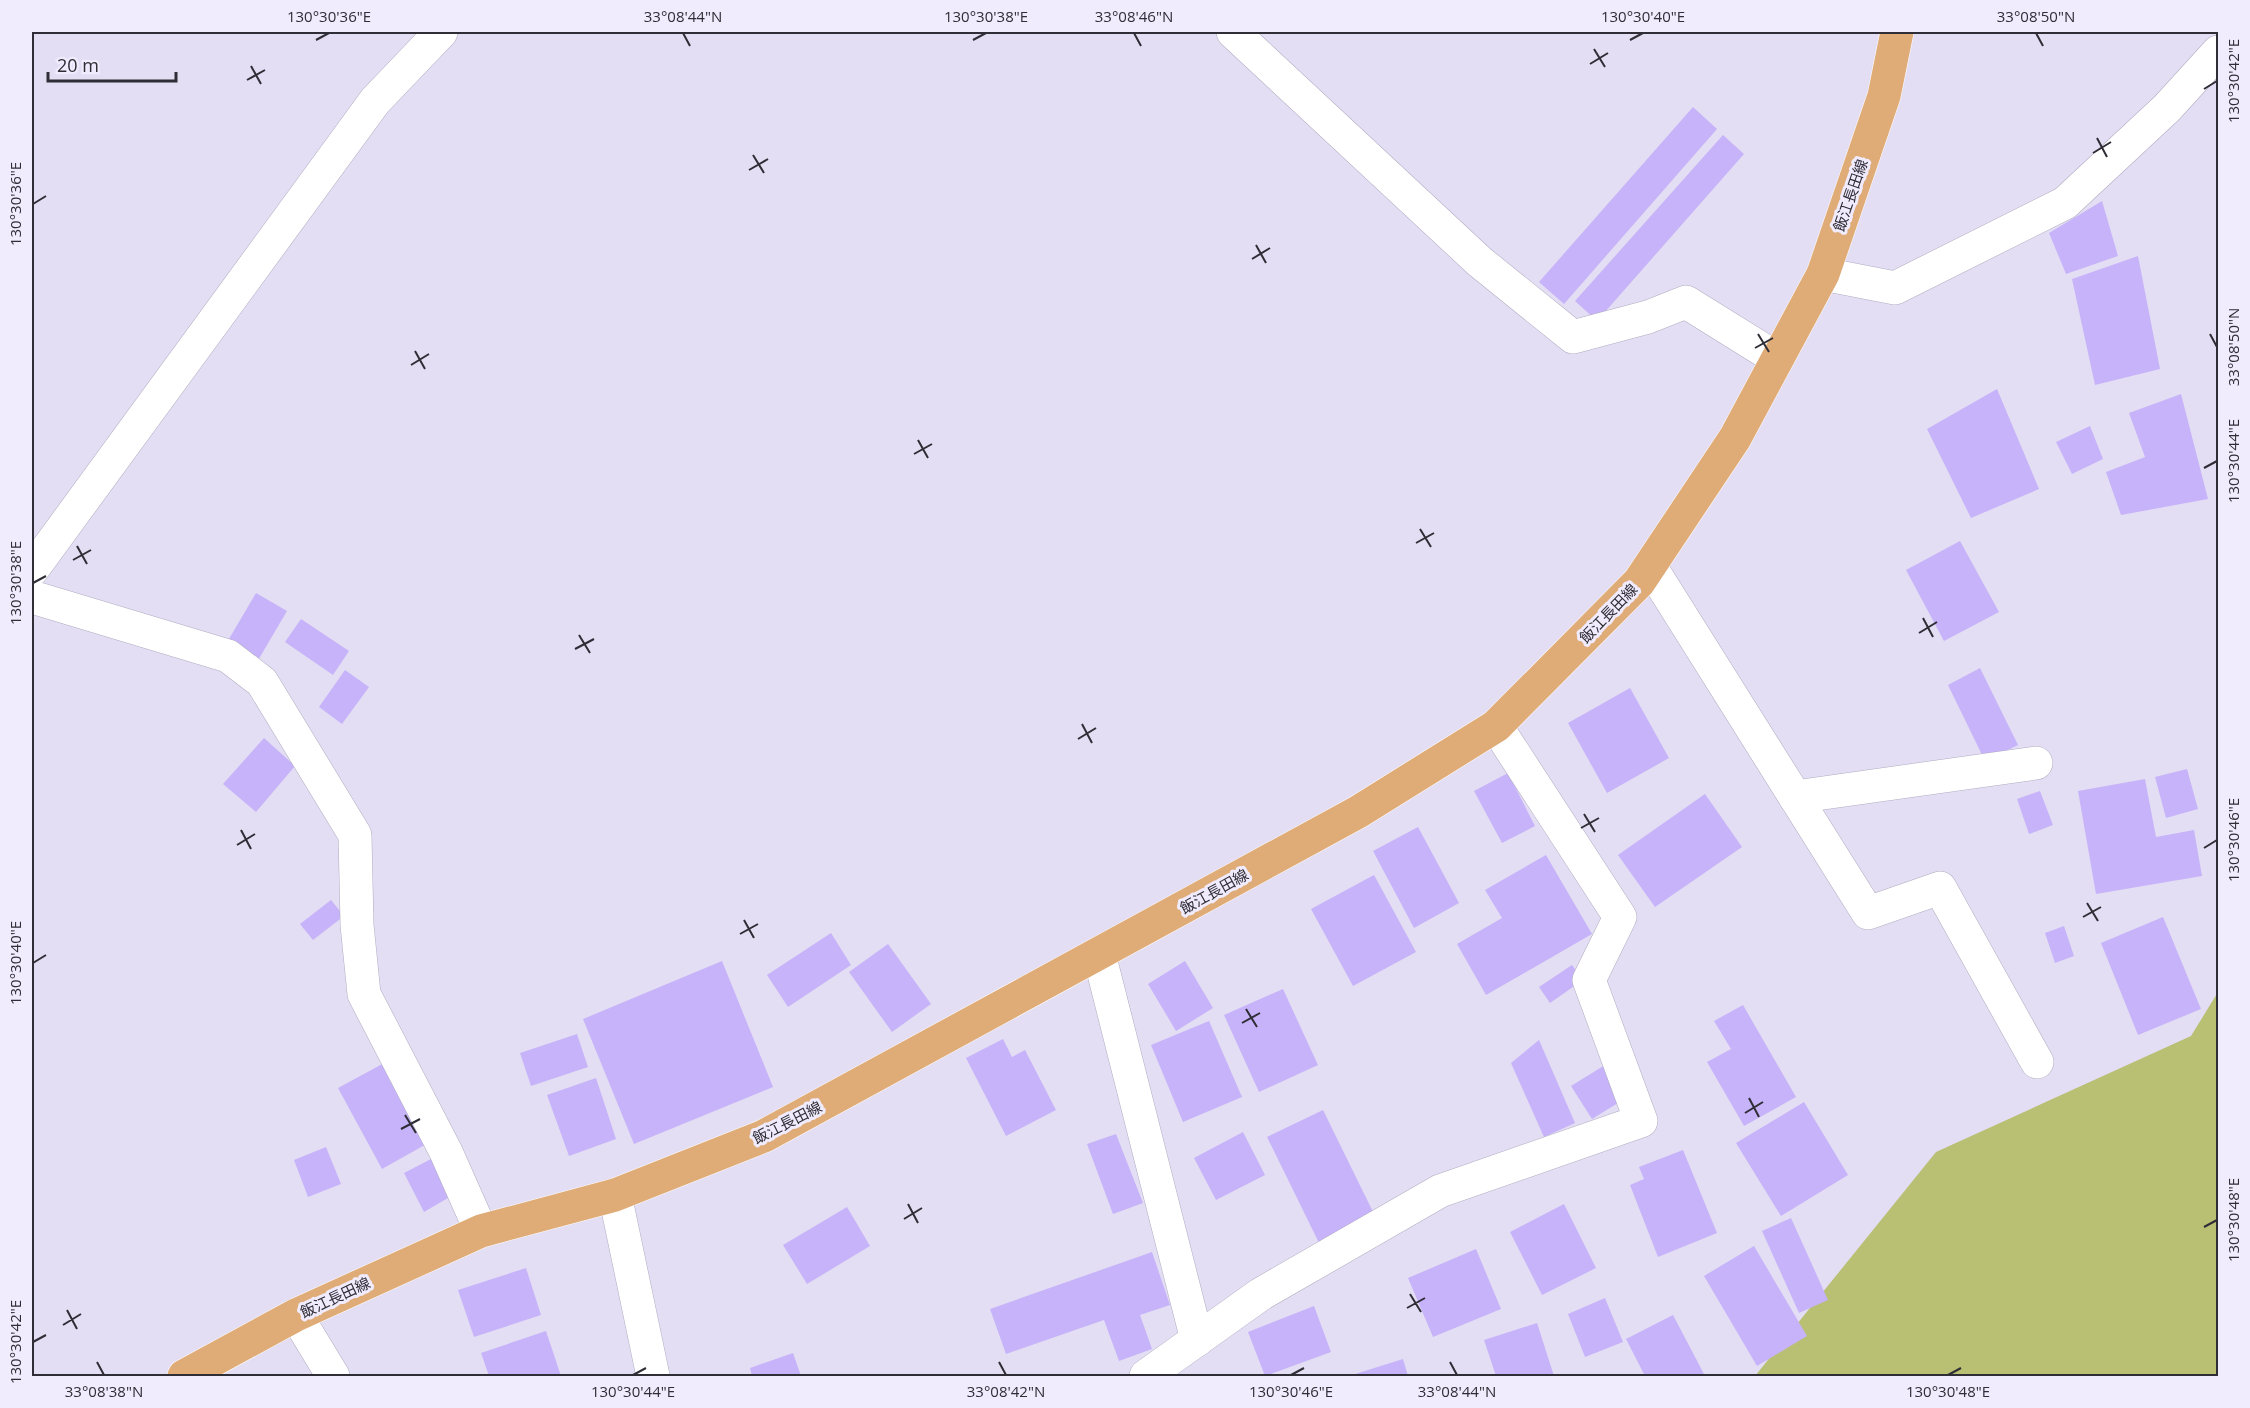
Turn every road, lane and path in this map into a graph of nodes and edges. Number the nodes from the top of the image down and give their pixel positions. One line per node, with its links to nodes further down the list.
1 (441, 32): 8 (street)
2 (1233, 32): 6 (street)
3 (1896, 32): 5 (main road, 飯江長田線)
4 (2218, 52): 5 (street)
5 (1823, 274): 6 (main road, 飯江長田線)
6 (1776, 358): 7 (main road, 飯江長田線)
7 (1650, 566): 10 (main road, 飯江長田線); 12 (street)
8 (32, 570)
9 (32, 597): 16 (street)
10 (1497, 726): 13 (main road, 飯江長田線); 18 (street)
11 (2036, 763): 12 (street)
12 (1796, 797): 14 (street)
13 (1099, 954): 15 (main road, 飯江長田線); 18 (street)
14 (2037, 1062)
15 (615, 1195): 16 (main road, 飯江長田線); 21 (street)
16 (481, 1231): 17 (main road, 飯江長田線)
17 (296, 1315): 19 (main road, 飯江長田線); 20 (street)
18 (1197, 1340): 22 (street)
19 (184, 1377)
20 (333, 1377)
21 (653, 1377)
22 (1146, 1377)

